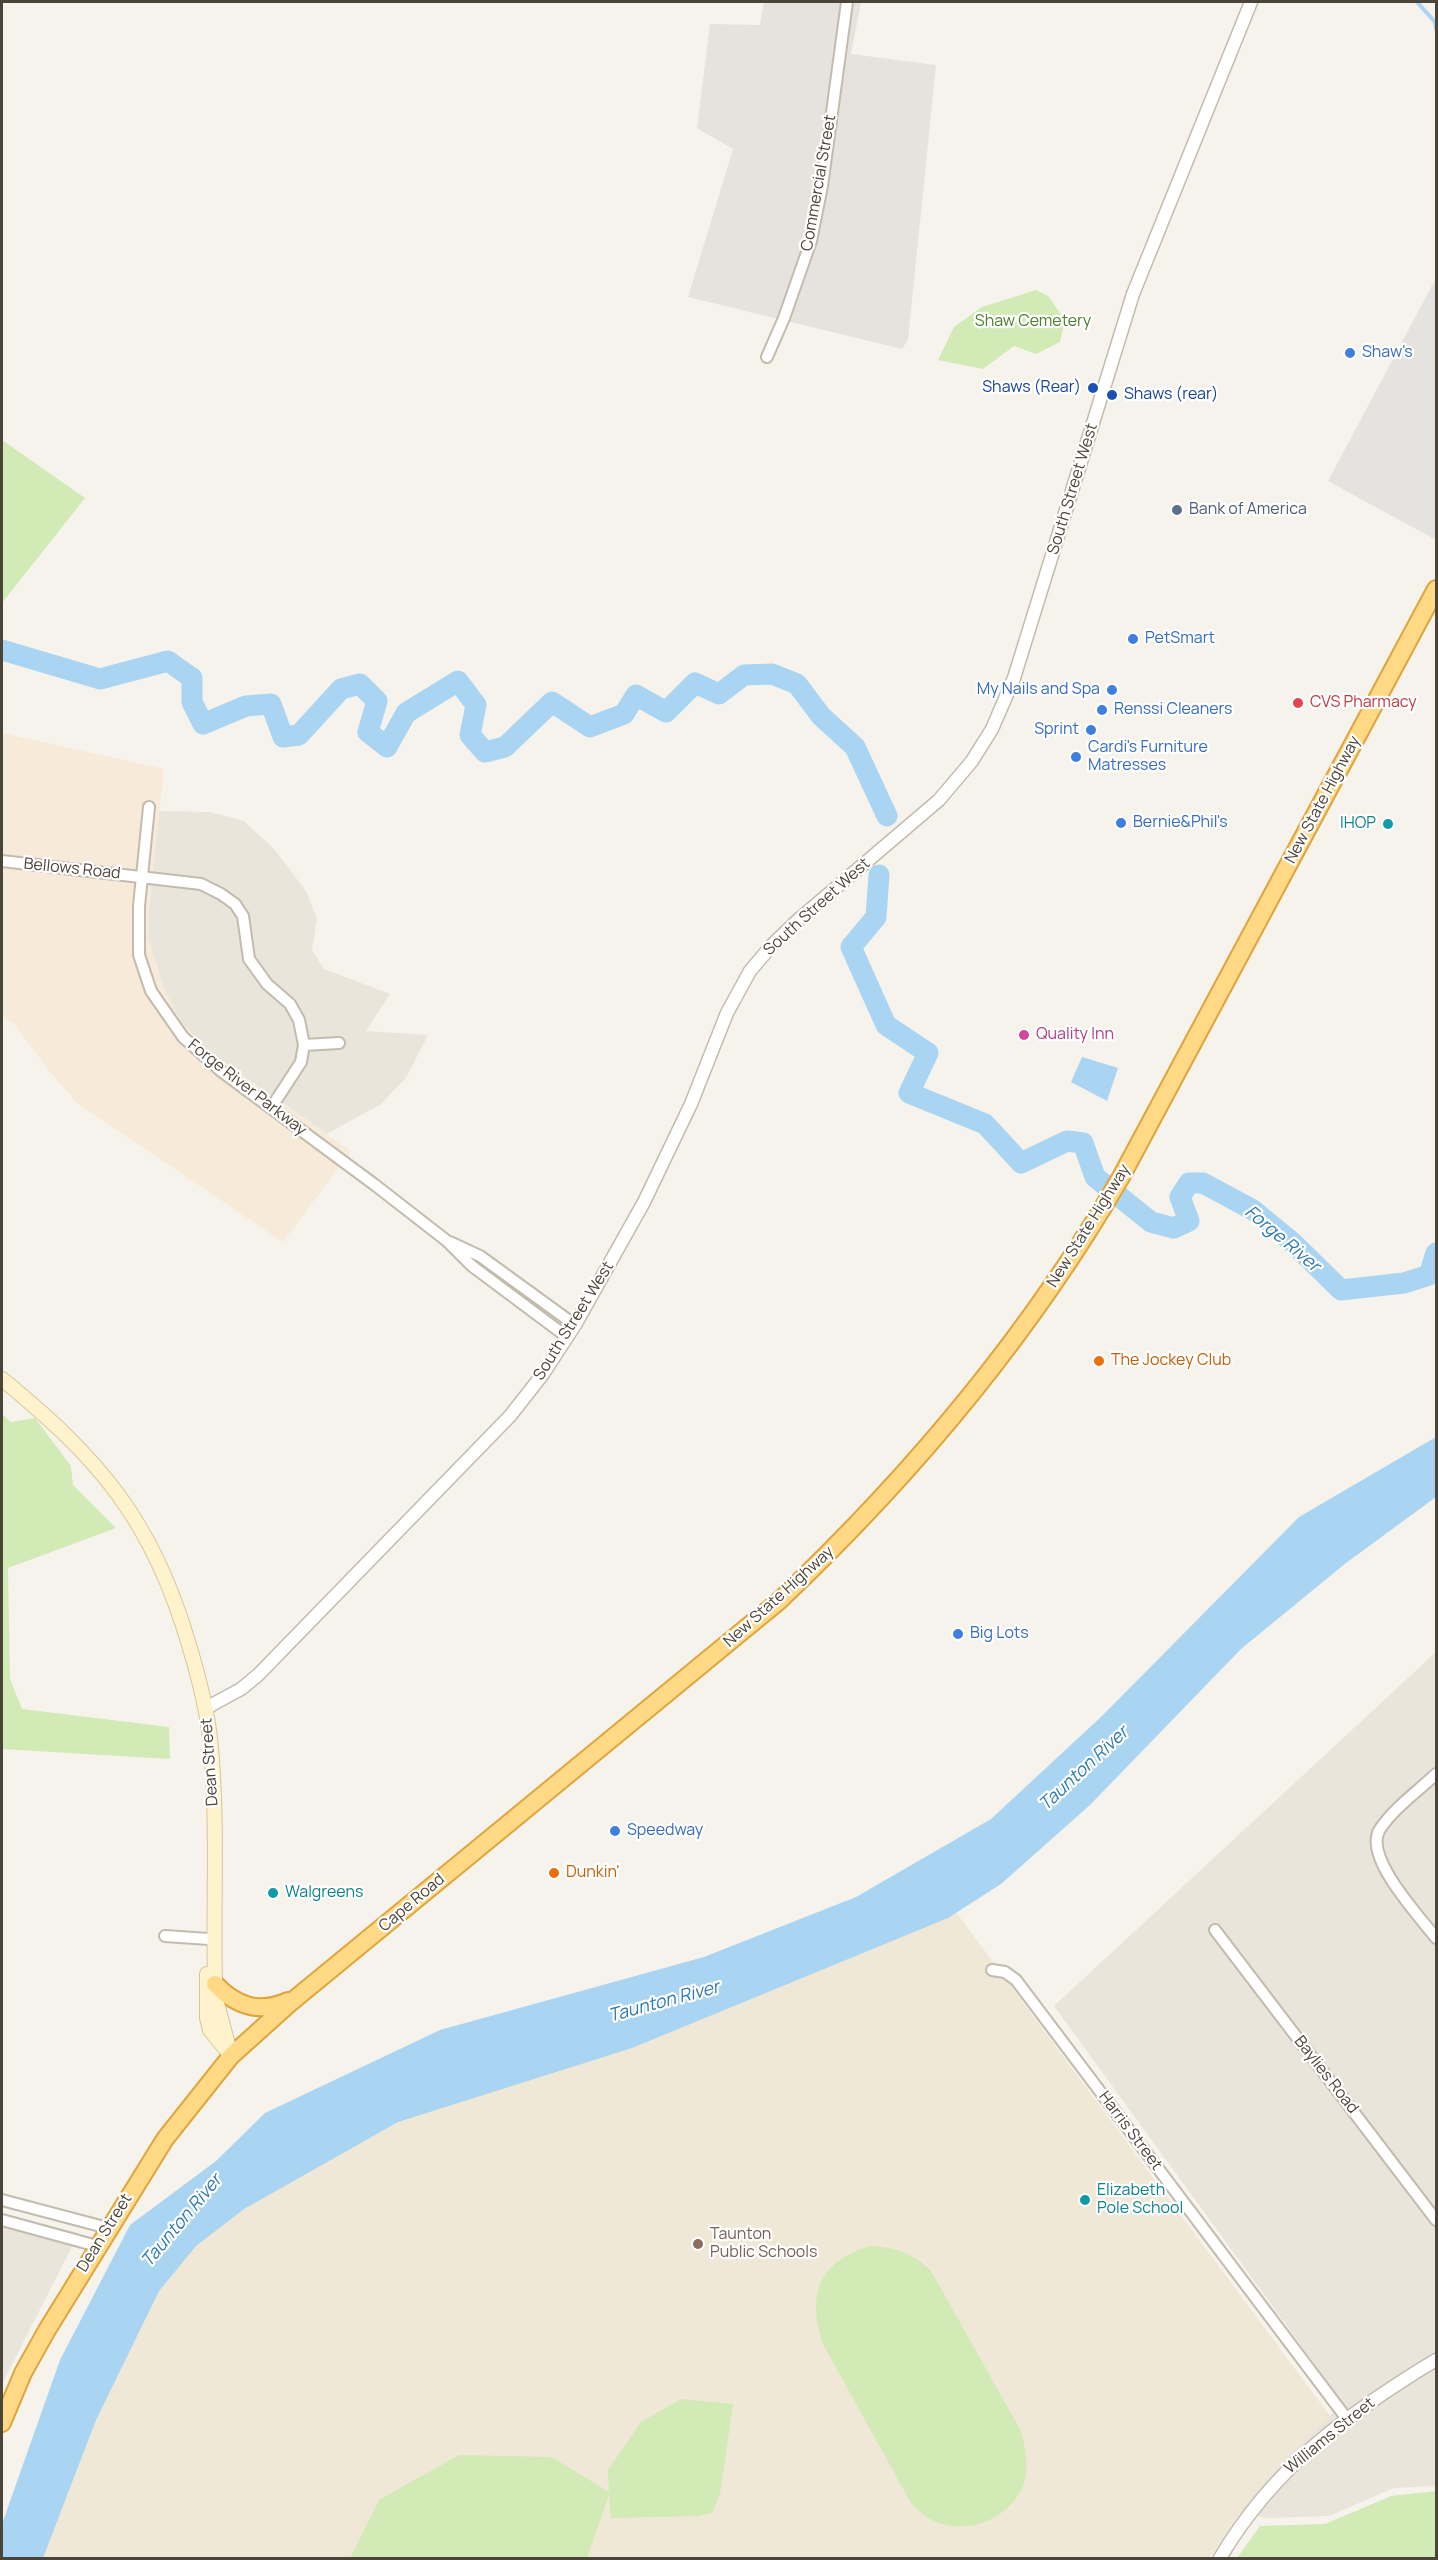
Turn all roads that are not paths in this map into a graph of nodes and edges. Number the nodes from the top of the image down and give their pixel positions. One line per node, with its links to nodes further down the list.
1 (847, 2): 3 (street, Commercial Street)
2 (1251, 2): 12 (street, South Street West)
3 (766, 357)
4 (1437, 589): 16 (highway, New State Highway)
5 (149, 807): 7 (street, Forge River Parkway)
6 (2, 861): 7 (street, Bellows Road)
7 (142, 876): 9 (street, Bellows Road); 10 (street, Forge River Parkway)
8 (339, 1043): 9 (street)
9 (304, 1045): 10 (street)
10 (271, 1108): 11 (street, Forge River Parkway)
11 (447, 1241): 12 (street, Forge River Parkway); 13 (street, Forge River Parkway)
12 (575, 1324): 13 (street, South Street West)
13 (567, 1337): 15 (street, South Street West)
14 (2, 1379): 15 (main road, Dean Street)
15 (206, 1708): 18 (main road, Dean Street)
16 (595, 1752): 25 (highway, Cape Road)
17 (1437, 1774): 21 (street)
18 (216, 1888): 22 (main road, Dean Street); 24 (main road, Dean Street)
19 (1215, 1930): 29 (street, Baylies Road)
20 (165, 1936): 22 (street)
21 (1437, 1938)
22 (210, 1939): 26 (main road, Dean Street)
23 (992, 1970): 34 (street, Harris Street)
24 (215, 1984): 25 (highway); 26 (main road, Dean Street)
25 (302, 1994): 26 (highway, Cape Road)
26 (231, 2056): 30 (highway, Dean Street)
27 (2, 2200): 30 (street)
28 (2, 2220): 31 (street)
29 (1437, 2220)
30 (108, 2228): 31 (highway, Dean Street)
31 (97, 2246): 33 (highway, Dean Street)
32 (1437, 2360): 34 (street, Williams Street)
33 (6, 2401): 35 (highway, Dean Street)
34 (1347, 2419): 36 (street, Williams Street)
35 (2, 2423)
36 (1220, 2559)

